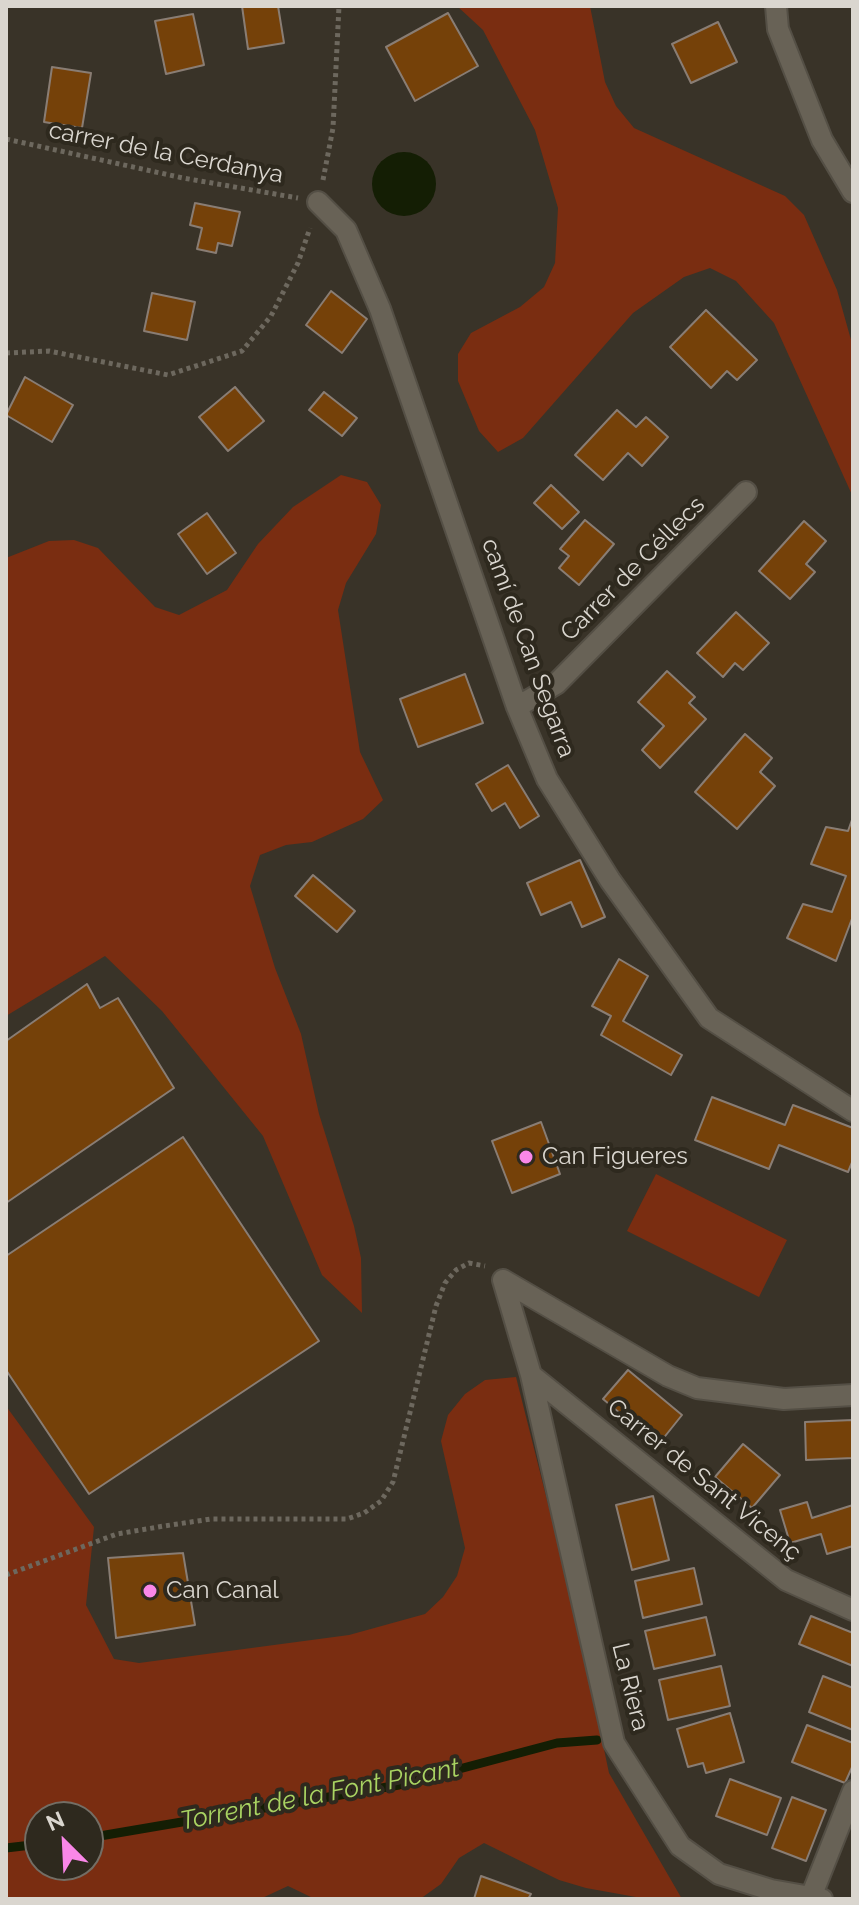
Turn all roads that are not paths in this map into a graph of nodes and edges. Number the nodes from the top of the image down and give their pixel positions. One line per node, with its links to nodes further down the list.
1 (776, 6): 2 (street)
2 (853, 192)
3 (318, 202): 5 (street, camí de Can Segarra)
4 (746, 492): 5 (street, Carrer de Céllecs)
5 (517, 707): 6 (street, camí de Can Segarra)
6 (853, 1111)
7 (531, 1375): 8 (street, La Riera); 9 (street, Carrer de Sant Vicenç); 11 (street, La Riera)
8 (853, 1395)
9 (853, 1610)
10 (853, 1791): 12 (street)
11 (771, 1890): 12 (street, La Riera); 13 (street)
12 (817, 1898)
13 (751, 1899)

